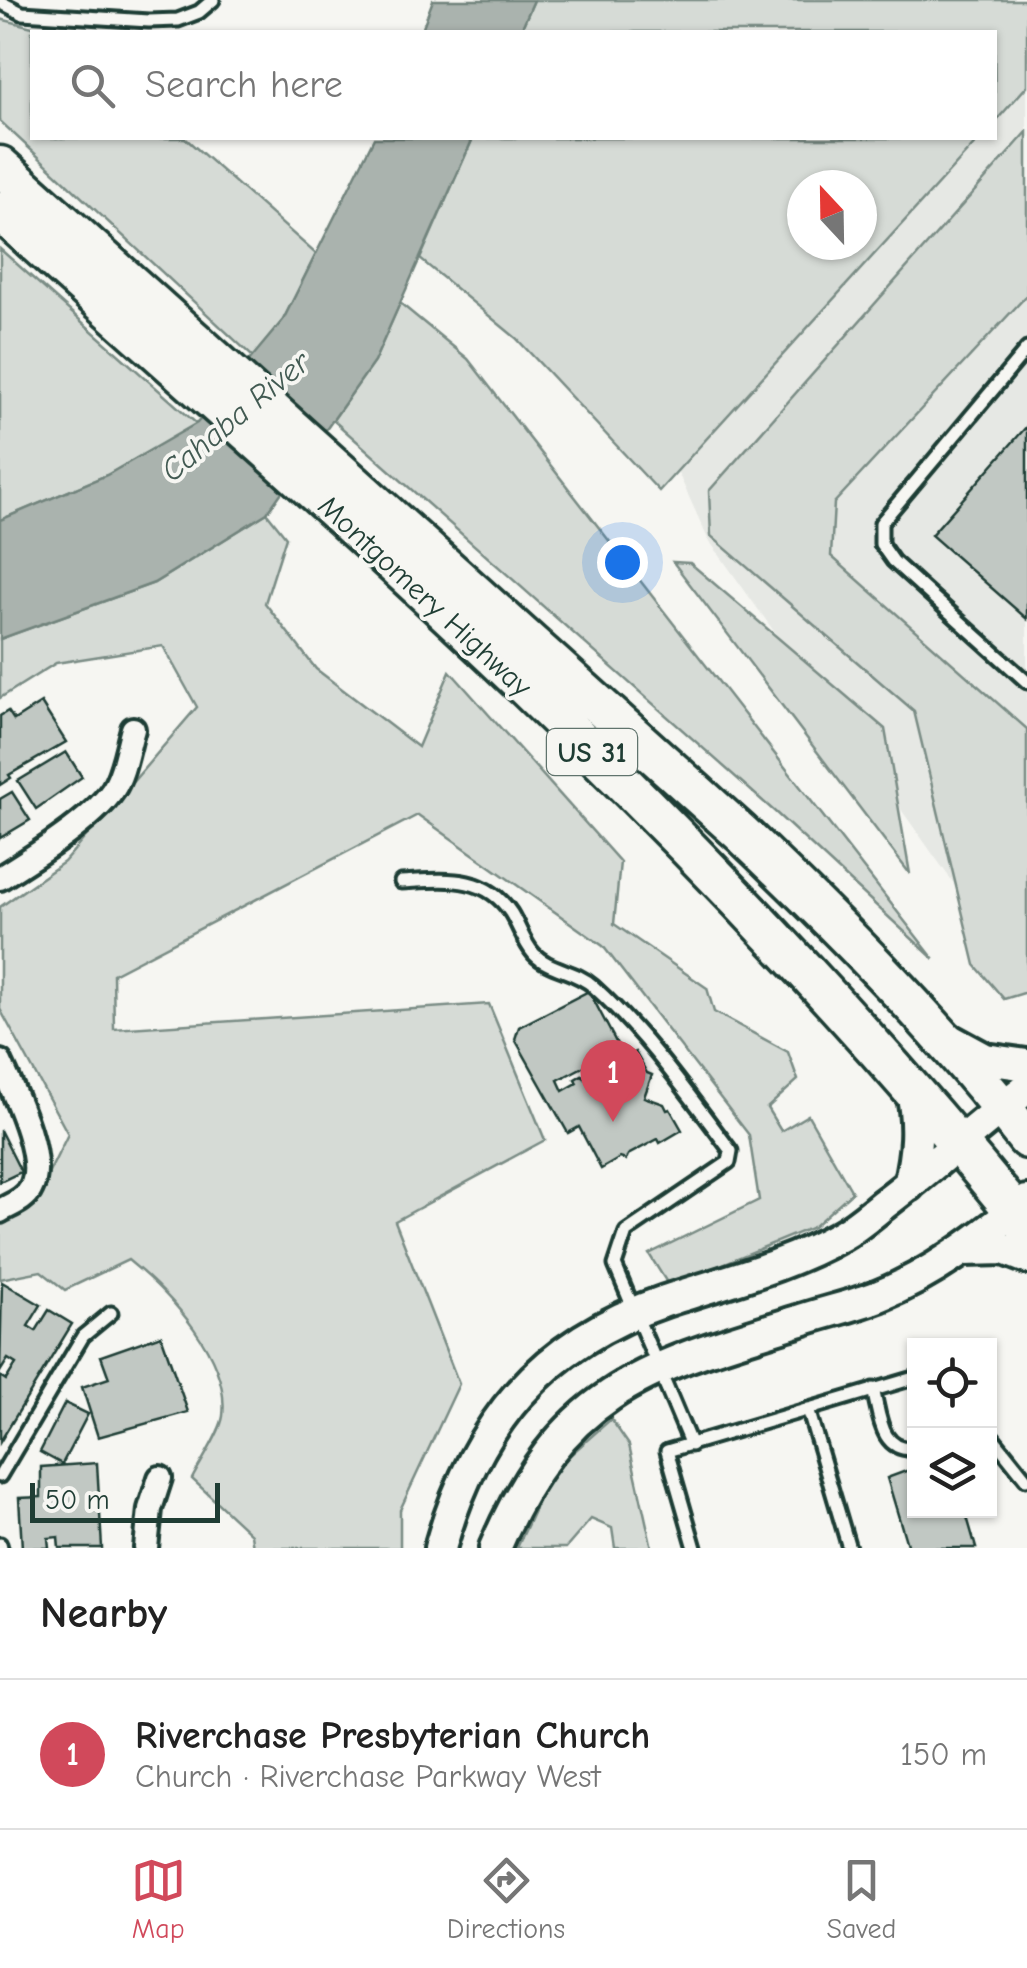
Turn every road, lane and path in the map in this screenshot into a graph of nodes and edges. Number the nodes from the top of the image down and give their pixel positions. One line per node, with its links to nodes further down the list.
1 (212, 0): 2 (lane)
2 (0, 2)
3 (0, 166): 6 (main road, Montgomery Highway / US 31)
4 (0, 211): 6 (main road, Montgomery Highway / US 31)
5 (1027, 349): 7 (lane)
6 (383, 533): 11 (main road, Montgomery Highway / US 31); 14 (main road, Montgomery Highway / US 31)
7 (1027, 682)
8 (133, 730): 9 (street)
9 (0, 878)
10 (400, 882): 23 (lane)
11 (936, 1033): 13 (street); 15 (main road, Montgomery Highway / US 31)
12 (0, 1062): 19 (street)
13 (1027, 1065)
14 (912, 1091): 17 (main road, Montgomery Highway / US 31); 18 (street)
15 (1014, 1098): 16 (main road, Montgomery Highway / US 31); 17 (street)
16 (1027, 1139)
17 (958, 1144): 18 (street); 20 (main road, Montgomery Highway / US 31)
18 (909, 1185): 23 (street)
19 (0, 1211)
20 (1023, 1213): 21 (street)
21 (961, 1250): 22 (street); 25 (street)
22 (1027, 1258)
23 (637, 1312): 25 (lane); 36 (street)
24 (111, 1313): 32 (lane)
25 (660, 1367): 30 (lane); 37 (street)
26 (907, 1380): 27 (lane)
27 (874, 1389): 28 (lane); 31 (lane)
28 (808, 1409): 30 (lane); 39 (lane)
29 (997, 1443): 34 (lane)
30 (691, 1445): 38 (lane)
31 (907, 1450)
32 (0, 1476)
33 (160, 1478): 35 (street)
34 (1026, 1479)
35 (146, 1548)
36 (440, 1548)
37 (495, 1548)
38 (695, 1548)
39 (849, 1548)

